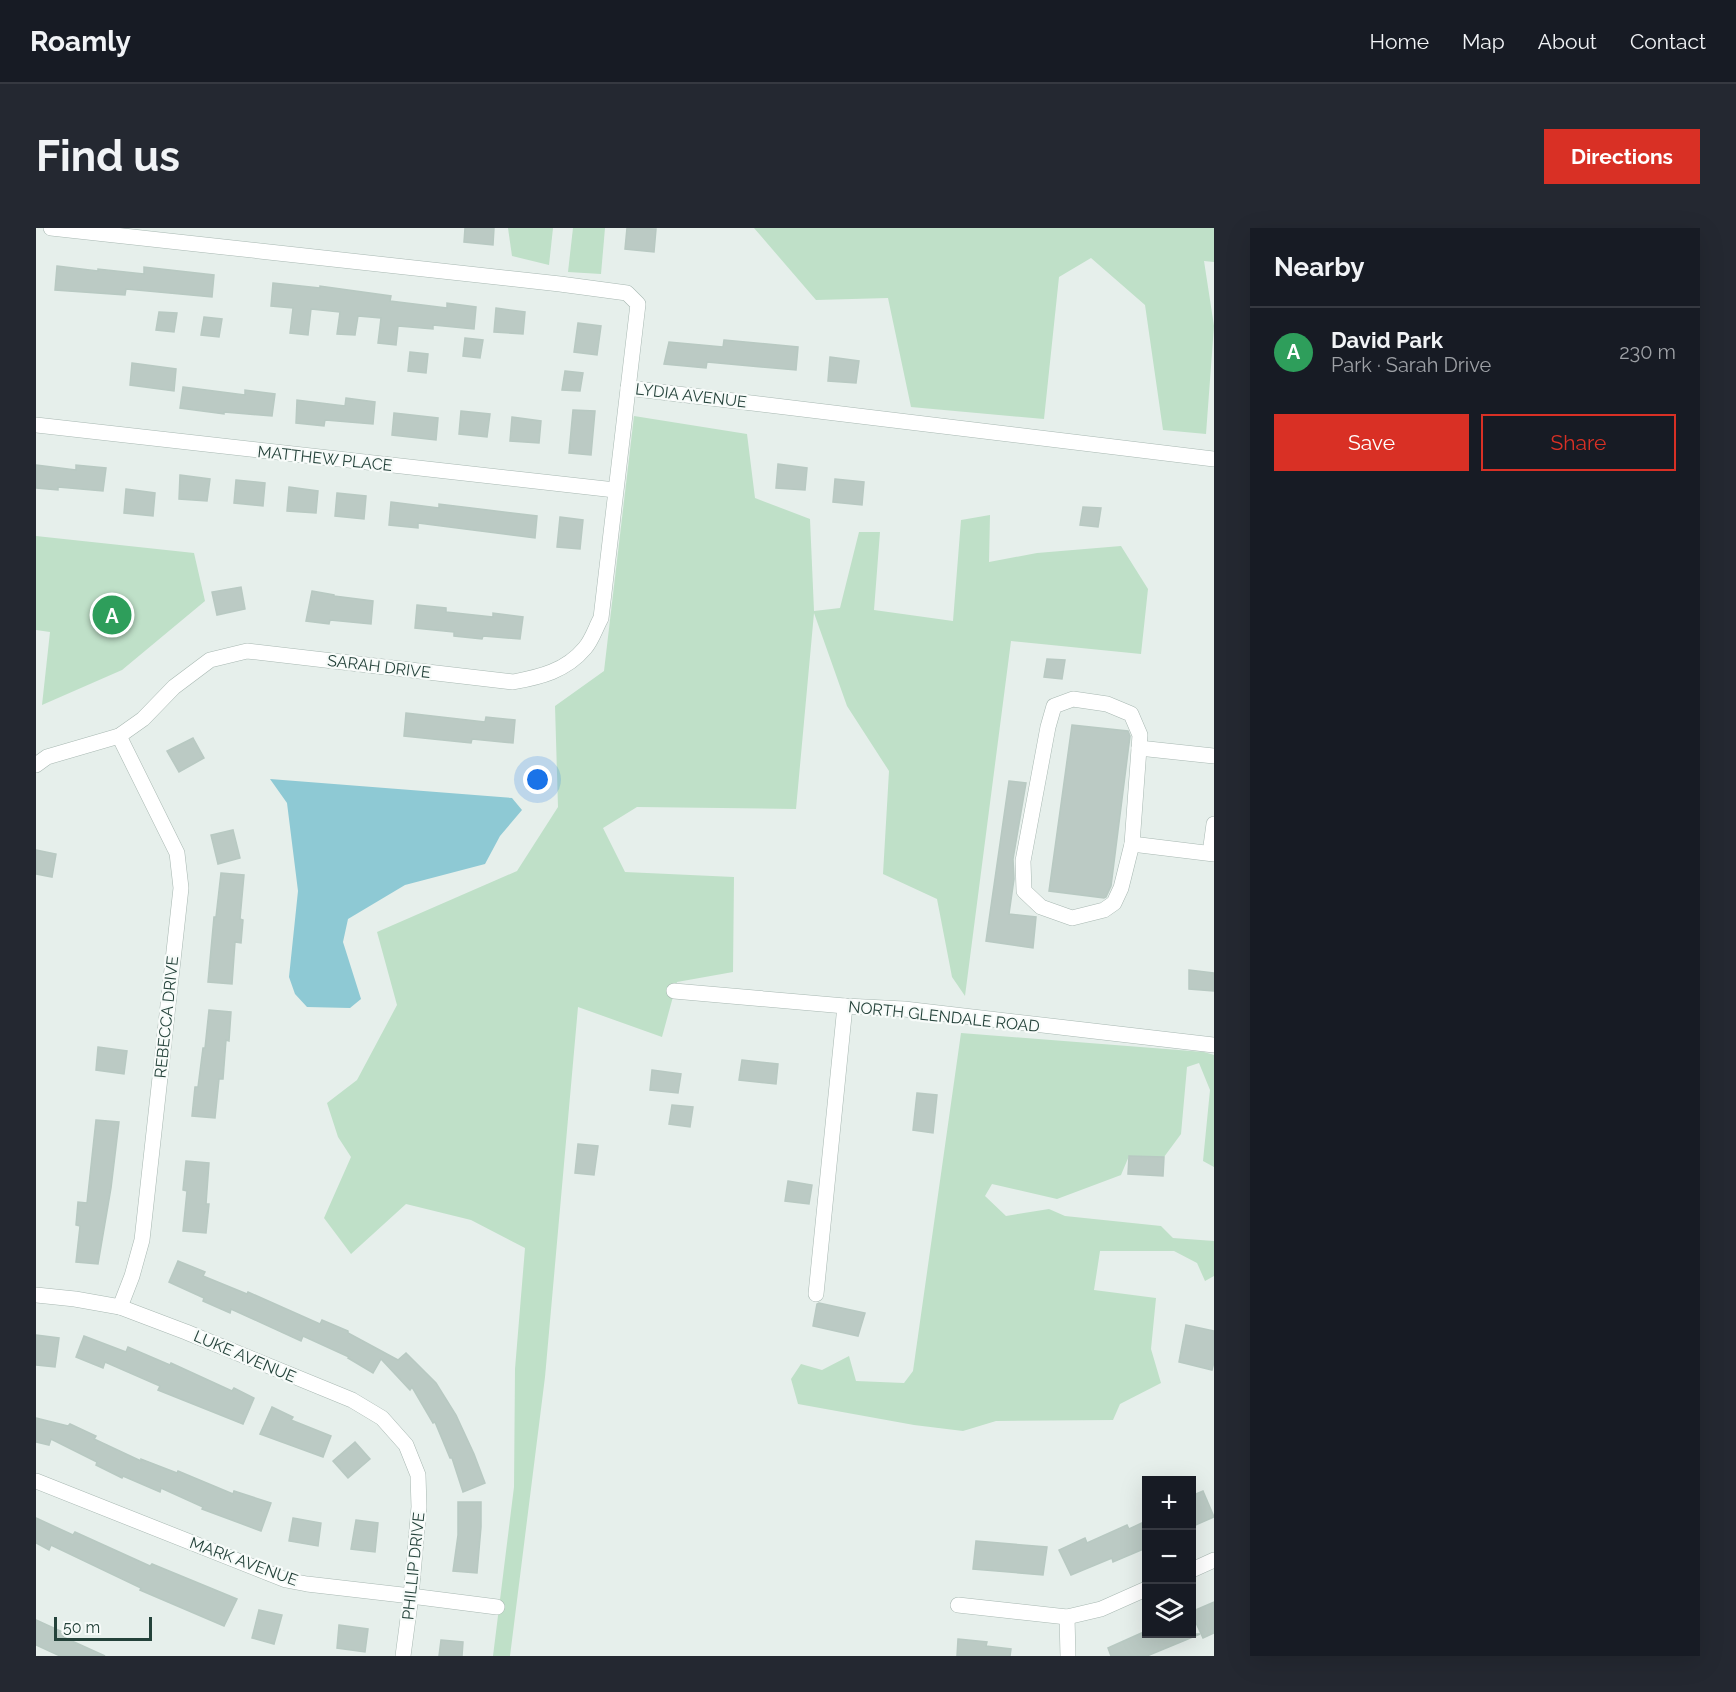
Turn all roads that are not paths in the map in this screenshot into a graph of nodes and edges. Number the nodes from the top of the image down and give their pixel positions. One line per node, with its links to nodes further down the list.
1 (51, 228): 2 (street, LYDIA AVENUE)
2 (628, 388): 4 (street, LYDIA AVENUE); 5 (street, SARAH DRIVE)
3 (36, 425): 5 (street, MATTHEW PLACE)
4 (1214, 459)
5 (615, 490): 6 (street, SARAH DRIVE)
6 (119, 736): 9 (street, SARAH DRIVE); 18 (street, REBECCA DRIVE)
7 (1139, 748): 8 (street); 11 (street); 11 (street)
8 (1214, 756)
9 (36, 765)
10 (1214, 824): 12 (street)
11 (1132, 844): 12 (street)
12 (1212, 854)
13 (674, 991): 14 (street, NORTH GLENDALE ROAD)
14 (845, 1006): 15 (street, NORTH GLENDALE ROAD); 16 (street)
15 (1214, 1045)
16 (816, 1294)
17 (36, 1295): 18 (street, LUKE AVENUE)
18 (120, 1307): 19 (street, LUKE AVENUE)
19 (418, 1475): 24 (street, PHILLIP DRIVE)
20 (36, 1481): 24 (street, MARK AVENUE)
21 (1214, 1560): 22 (street)
22 (1196, 1568)
23 (1142, 1591): 27 (street)
24 (411, 1596): 26 (street, MARK AVENUE); 28 (street, PHILLIP DRIVE)
25 (958, 1605): 27 (street)
26 (497, 1607)
27 (1067, 1617): 29 (street)
28 (403, 1656)
29 (1068, 1656)

